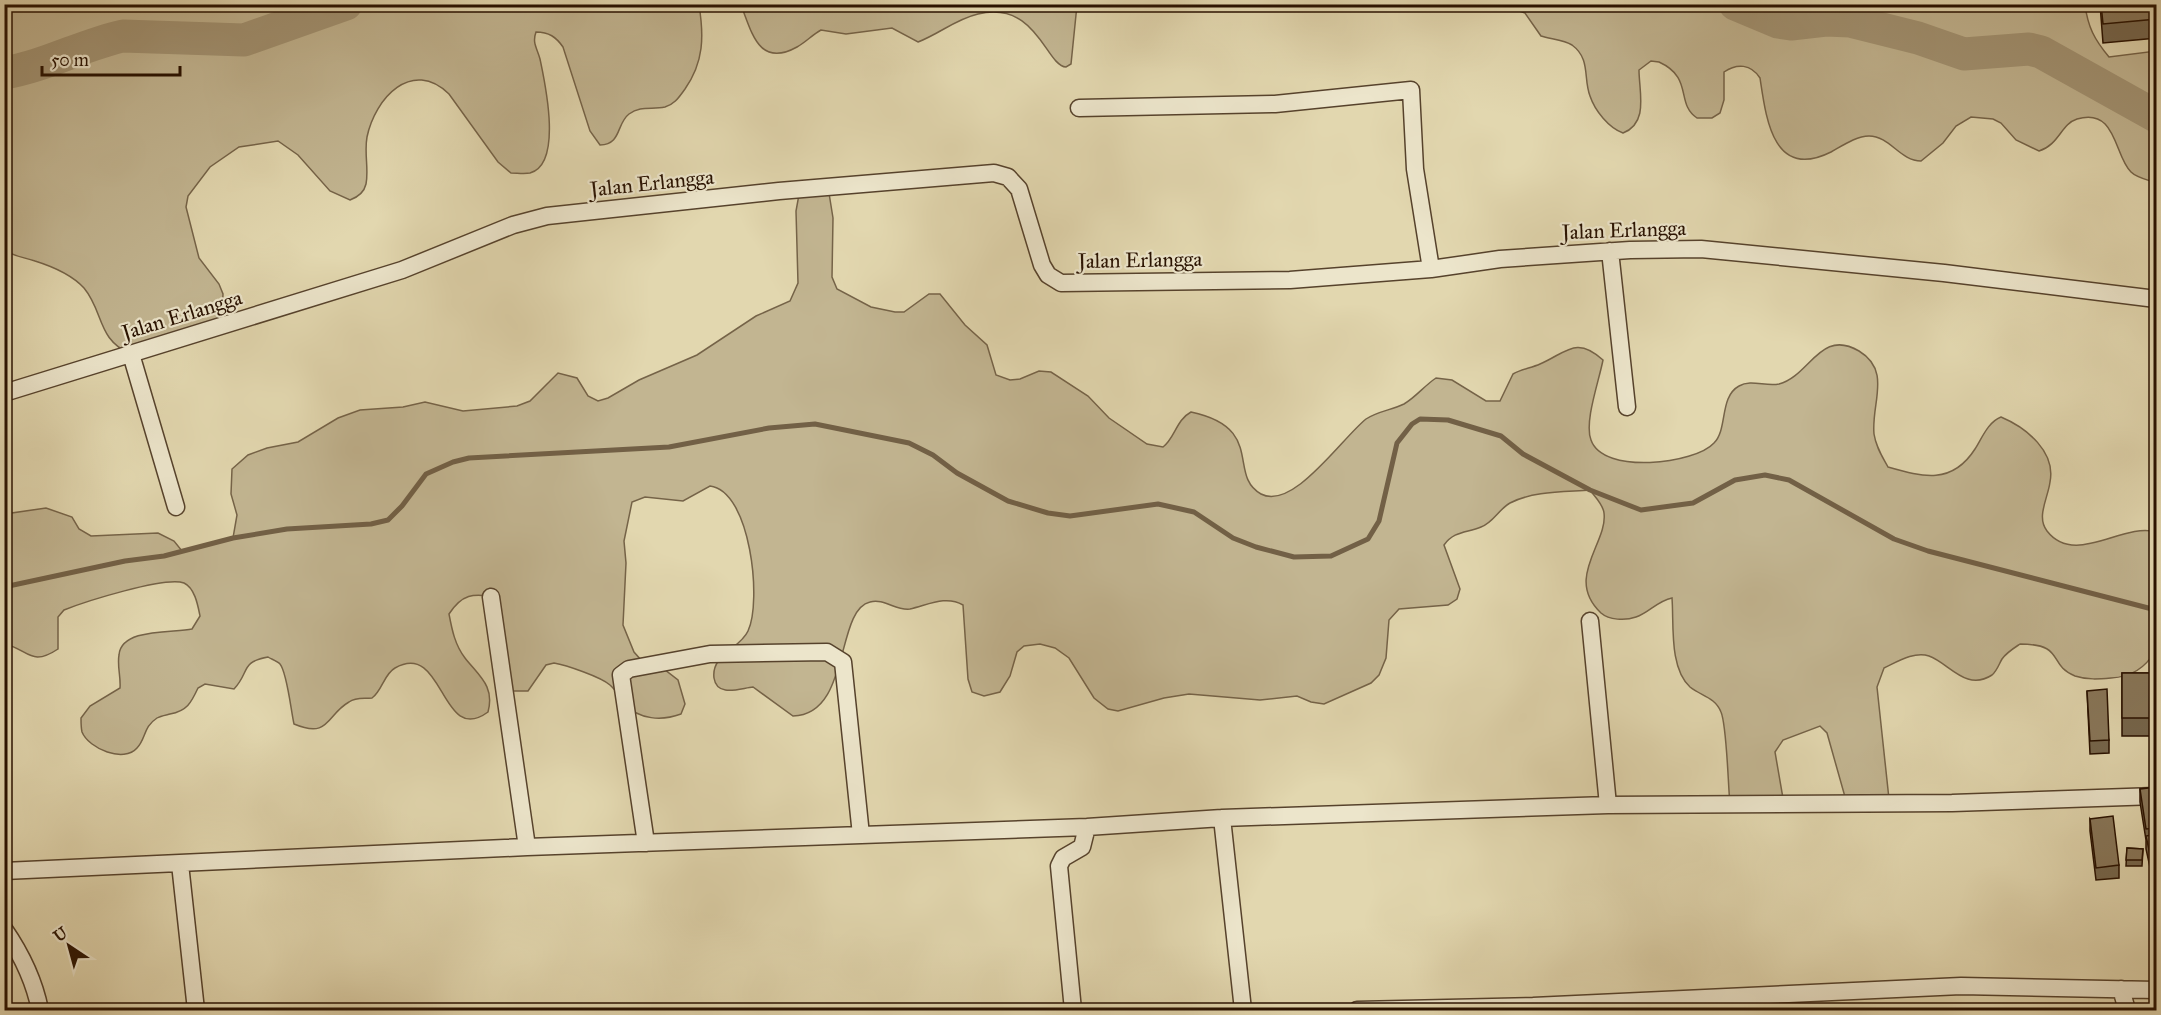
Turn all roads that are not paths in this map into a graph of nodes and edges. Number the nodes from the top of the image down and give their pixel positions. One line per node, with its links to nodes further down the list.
1 (1079, 108): 3 (street)
2 (1610, 251): 3 (street, Jalan Erlangga); 4 (street, Jalan Erlangga); 7 (street)
3 (1431, 269): 5 (street, Jalan Erlangga)
4 (2157, 299)
5 (131, 354): 6 (street, Jalan Erlangga); 8 (street)
6 (4, 393)
7 (1627, 407)
8 (176, 507)
9 (491, 597): 17 (street)
10 (1590, 621): 12 (street)
11 (2157, 796): 12 (street)
12 (1608, 806): 13 (street)
13 (1222, 818): 14 (street); 26 (street)
14 (1088, 827): 15 (street); 25 (street)
15 (861, 835): 16 (street); 16 (street)
16 (646, 843): 17 (street)
17 (527, 847): 18 (street)
18 (180, 864): 19 (street); 24 (street)
19 (4, 871)
20 (4, 929): 23 (street)
21 (2121, 989): 22 (street); 27 (street); 28 (street)
22 (2157, 990)
23 (40, 1011)
24 (196, 1011)
25 (1073, 1011)
26 (1243, 1011)
27 (1357, 1011)
28 (2127, 1011)

